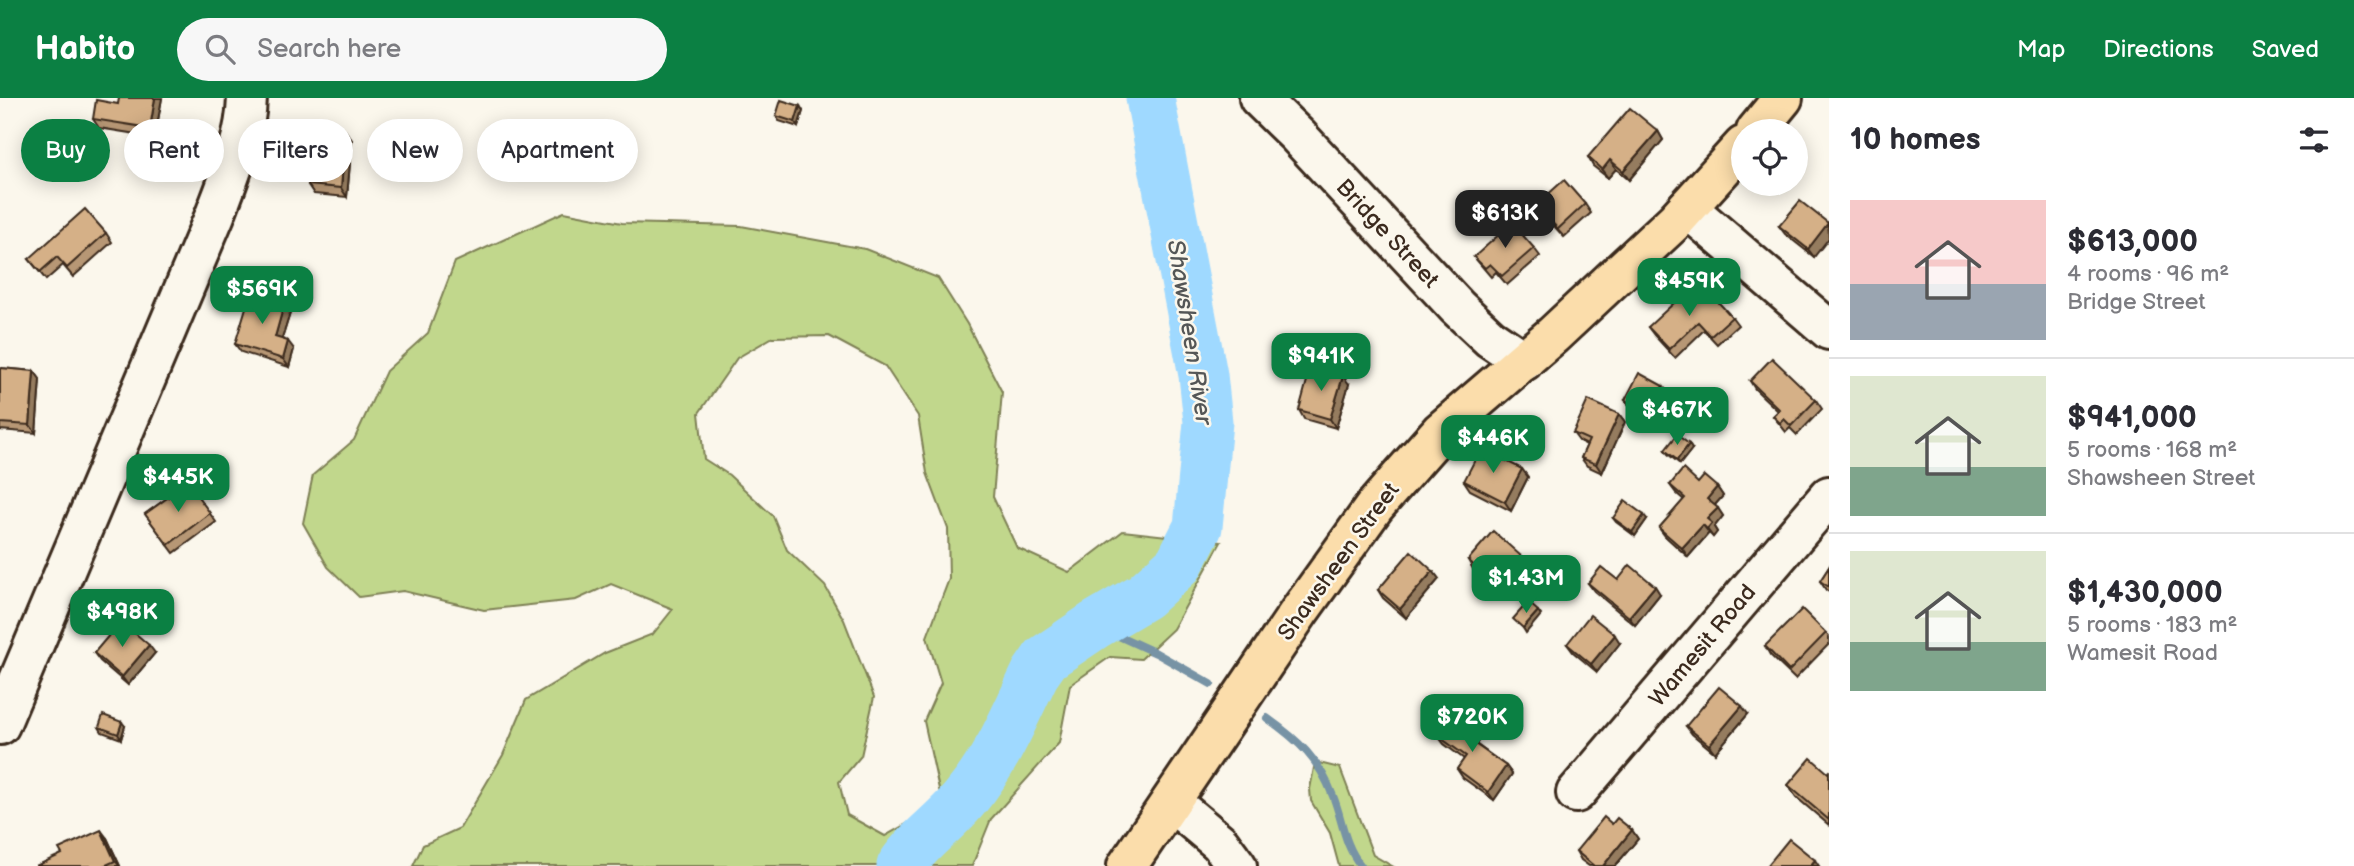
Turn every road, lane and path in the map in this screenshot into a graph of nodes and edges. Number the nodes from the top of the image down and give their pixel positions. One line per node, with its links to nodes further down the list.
1 (247, 98): 10 (street)
2 (1259, 98): 8 (street, Bridge Street)
3 (1783, 98): 4 (main road)
4 (1766, 119)
5 (1731, 159): 6 (main road, Shawsheen Street)
6 (1687, 208): 7 (street); 8 (main road, Shawsheen Street)
7 (1829, 330)
8 (1524, 361): 12 (main road, Shawsheen Street)
9 (1829, 496): 11 (street, Wamesit Road)
10 (0, 725)
11 (1576, 793)
12 (1171, 802): 13 (main road, Shawsheen Street); 14 (street)
13 (1127, 866)
14 (1237, 866)

